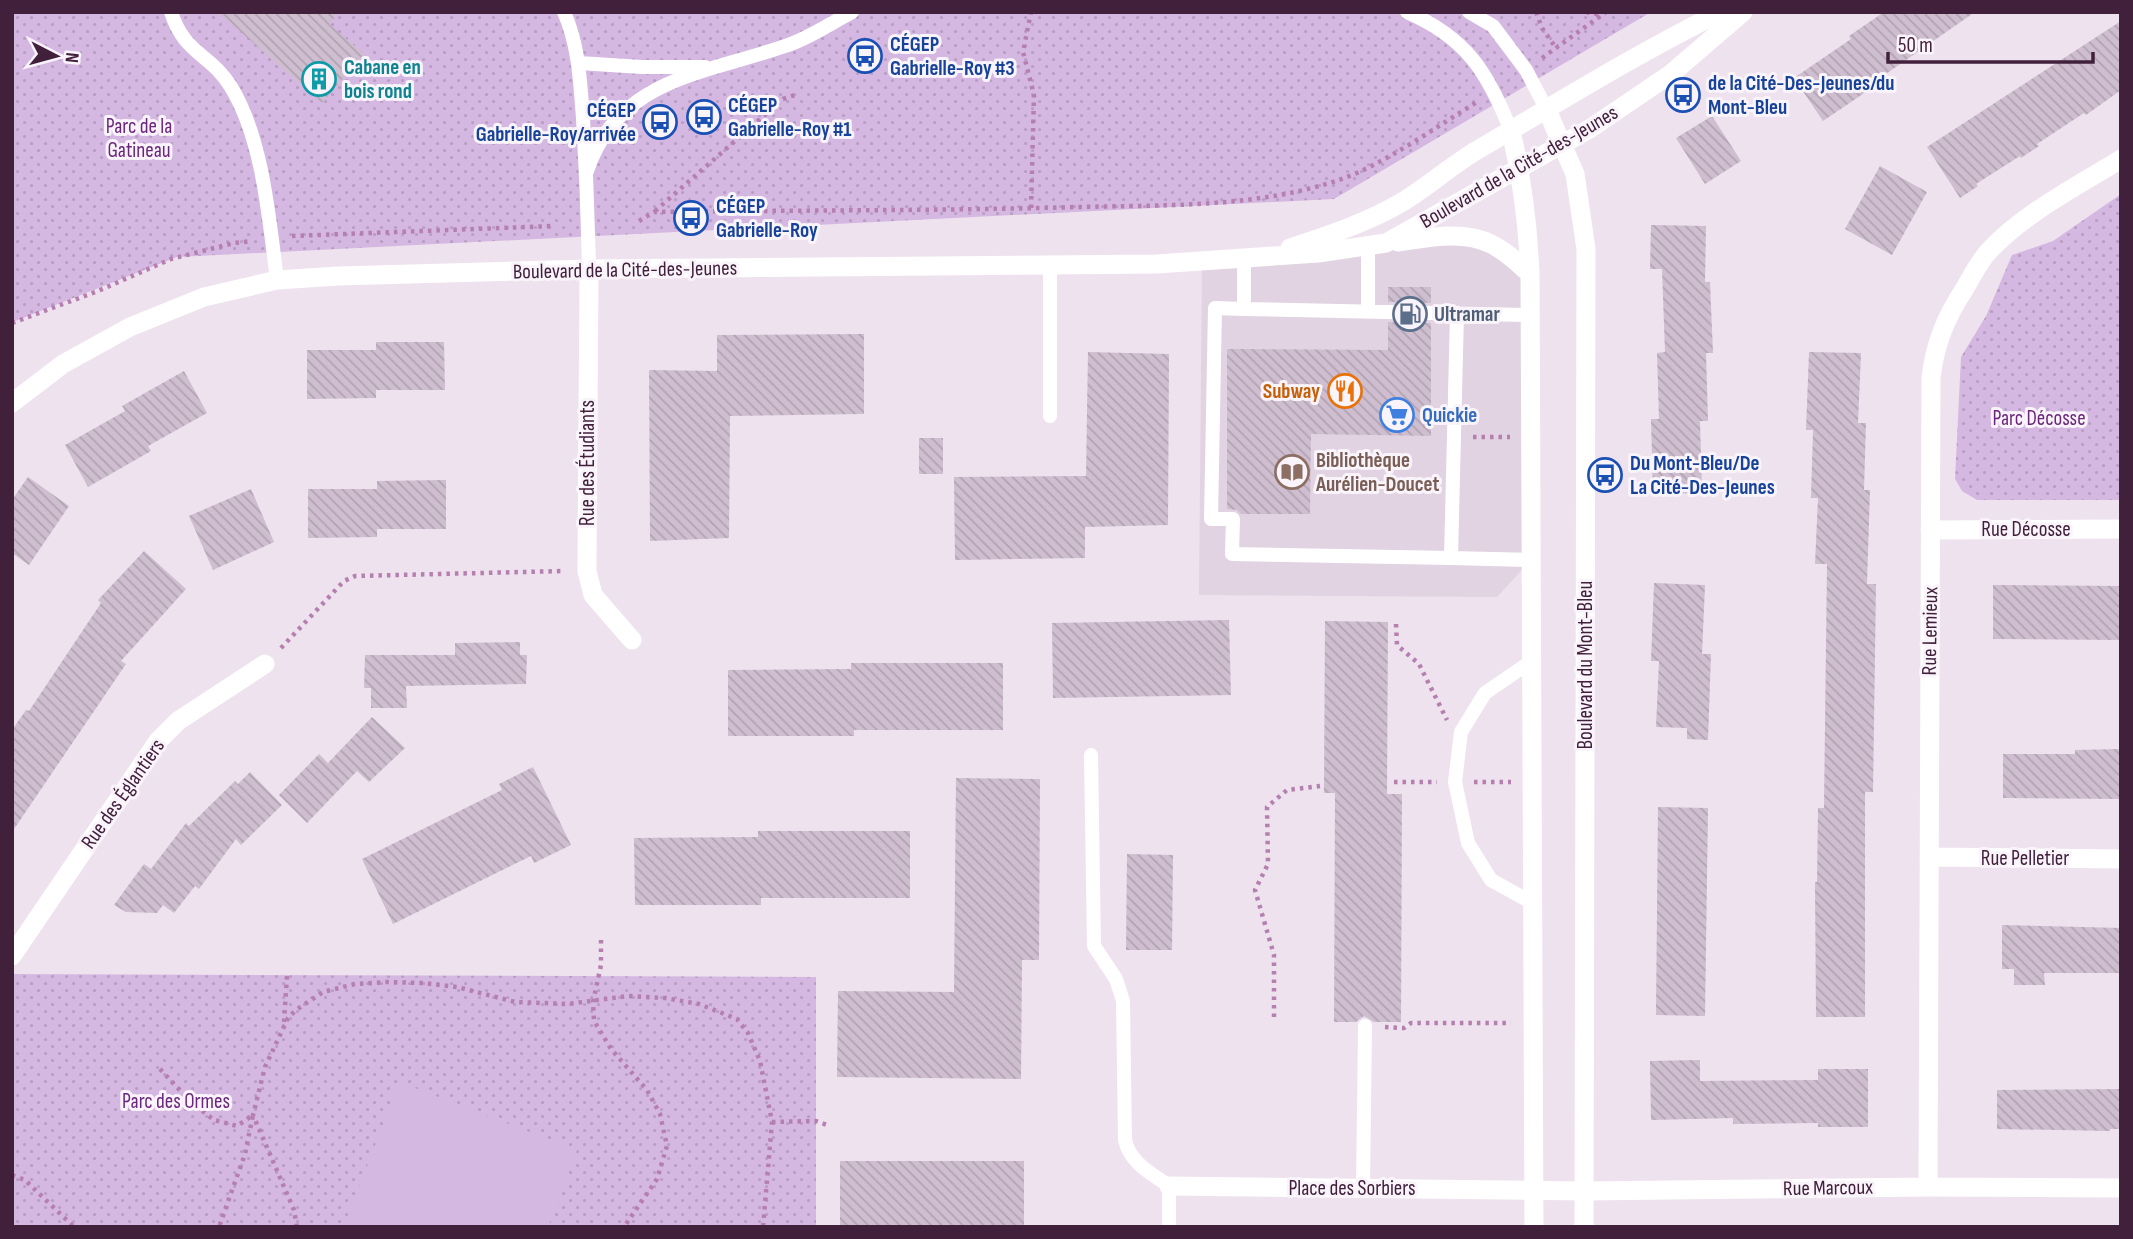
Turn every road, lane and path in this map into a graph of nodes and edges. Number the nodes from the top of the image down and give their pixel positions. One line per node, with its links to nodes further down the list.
1 (171, 12): 33 (lane)
2 (564, 12): 13 (lane)
3 (852, 12): 14 (lane)
4 (1031, 12): 24 (path)
5 (1407, 12): 16 (lane)
6 (1469, 12): 15 (lane)
7 (1536, 12): 12 (path)
8 (1586, 12): 11 (path)
9 (1721, 12): 18 (street, Boulevard de la Cité-des-Jeunes)
10 (1743, 12): 20 (street, Boulevard de la Cité-des-Jeunes)
11 (1604, 14): 12 (path)
12 (1556, 48): 15 (path)
13 (579, 63): 14 (lane); 23 (lane)
14 (714, 67): 23 (lane)
15 (1526, 70): 18 (lane)
16 (1496, 91): 19 (lane); 24 (path)
17 (798, 94): 25 (path)
18 (1547, 110): 19 (street, Boulevard de la Cité-des-Jeunes); 20 (street, Boulevard du Mont-Bleu)
19 (1511, 131): 22 (street); 28 (street, Boulevard de la Cité-des-Jeunes)
20 (1563, 144): 22 (street, Boulevard de la Cité-des-Jeunes); 75 (street, Boulevard du Mont-Bleu)
21 (2121, 159): 43 (street, Rue Lemieux)
22 (1520, 169): 27 (street, Boulevard de la Cité-des-Jeunes); 32 (street)
23 (587, 171): 31 (lane)
24 (1031, 209): 25 (path)
25 (654, 212): 26 (path)
26 (639, 221)
27 (1377, 244): 28 (street, Boulevard de la Cité-des-Jeunes); 32 (street); 35 (lane)
28 (1267, 256): 29 (street, Boulevard de la Cité-des-Jeunes)
29 (1244, 258): 30 (street, Boulevard de la Cité-des-Jeunes); 34 (lane)
30 (1050, 267): 31 (street, Boulevard de la Cité-des-Jeunes); 39 (lane)
31 (589, 270): 33 (street, Boulevard de la Cité-des-Jeunes); 46 (street, Rue des Étudiants)
32 (1530, 274): 37 (street)
33 (277, 280): 38 (street, Boulevard de la Cité-des-Jeunes)
34 (1244, 309): 35 (lane); 44 (lane)
35 (1368, 312): 36 (lane)
36 (1457, 313): 37 (lane); 40 (lane)
37 (1530, 315): 45 (street)
38 (12, 403)
39 (1050, 416)
40 (1454, 437): 41 (path); 44 (lane)
41 (1514, 437)
42 (2121, 529): 43 (street, Rue Décosse)
43 (1930, 530): 54 (street, Rue Lemieux)
44 (1451, 558): 45 (lane)
45 (1531, 560): 49 (street)
46 (587, 570): 48 (street, Rue des Étudiants); 50 (path)
47 (1396, 624): 51 (path)
48 (632, 640)
49 (1532, 661): 51 (lane); 56 (street)
50 (265, 664): 58 (street, Rue des Églantiers)
51 (1460, 746): 56 (lane)
52 (1091, 755): 70 (lane)
53 (1320, 786): 61 (path)
54 (1928, 857): 55 (street, Rue Pelletier); 71 (street, Rue Lemieux)
55 (2121, 859)
56 (1533, 903): 74 (street)
57 (601, 940): 60 (path)
58 (12, 956)
59 (287, 976): 63 (path)
60 (593, 1002): 63 (path); 67 (path); 79 (path)
61 (1274, 1017)
62 (1512, 1023): 64 (path)
63 (284, 1026): 66 (path)
64 (1365, 1026): 72 (lane)
65 (160, 1069): 66 (path)
66 (253, 1115): 77 (path); 78 (path)
67 (772, 1122): 68 (path); 80 (path)
68 (830, 1126)
69 (12, 1175): 76 (path)
70 (1169, 1186): 72 (street, Place des Sorbiers); 81 (lane)
71 (1928, 1186): 73 (street, Rue Marcoux); 75 (street, Rue Marcoux)
72 (1363, 1188): 74 (street, Place des Sorbiers)
73 (2121, 1188)
74 (1535, 1189): 75 (street, Rue Marcoux); 82 (street)
75 (1584, 1191): 83 (street, Boulevard du Mont-Bleu)
76 (74, 1227)
77 (219, 1227)
78 (297, 1227)
79 (624, 1227)
80 (763, 1227)
81 (1169, 1227)
82 (1535, 1227)
83 (1584, 1227)

